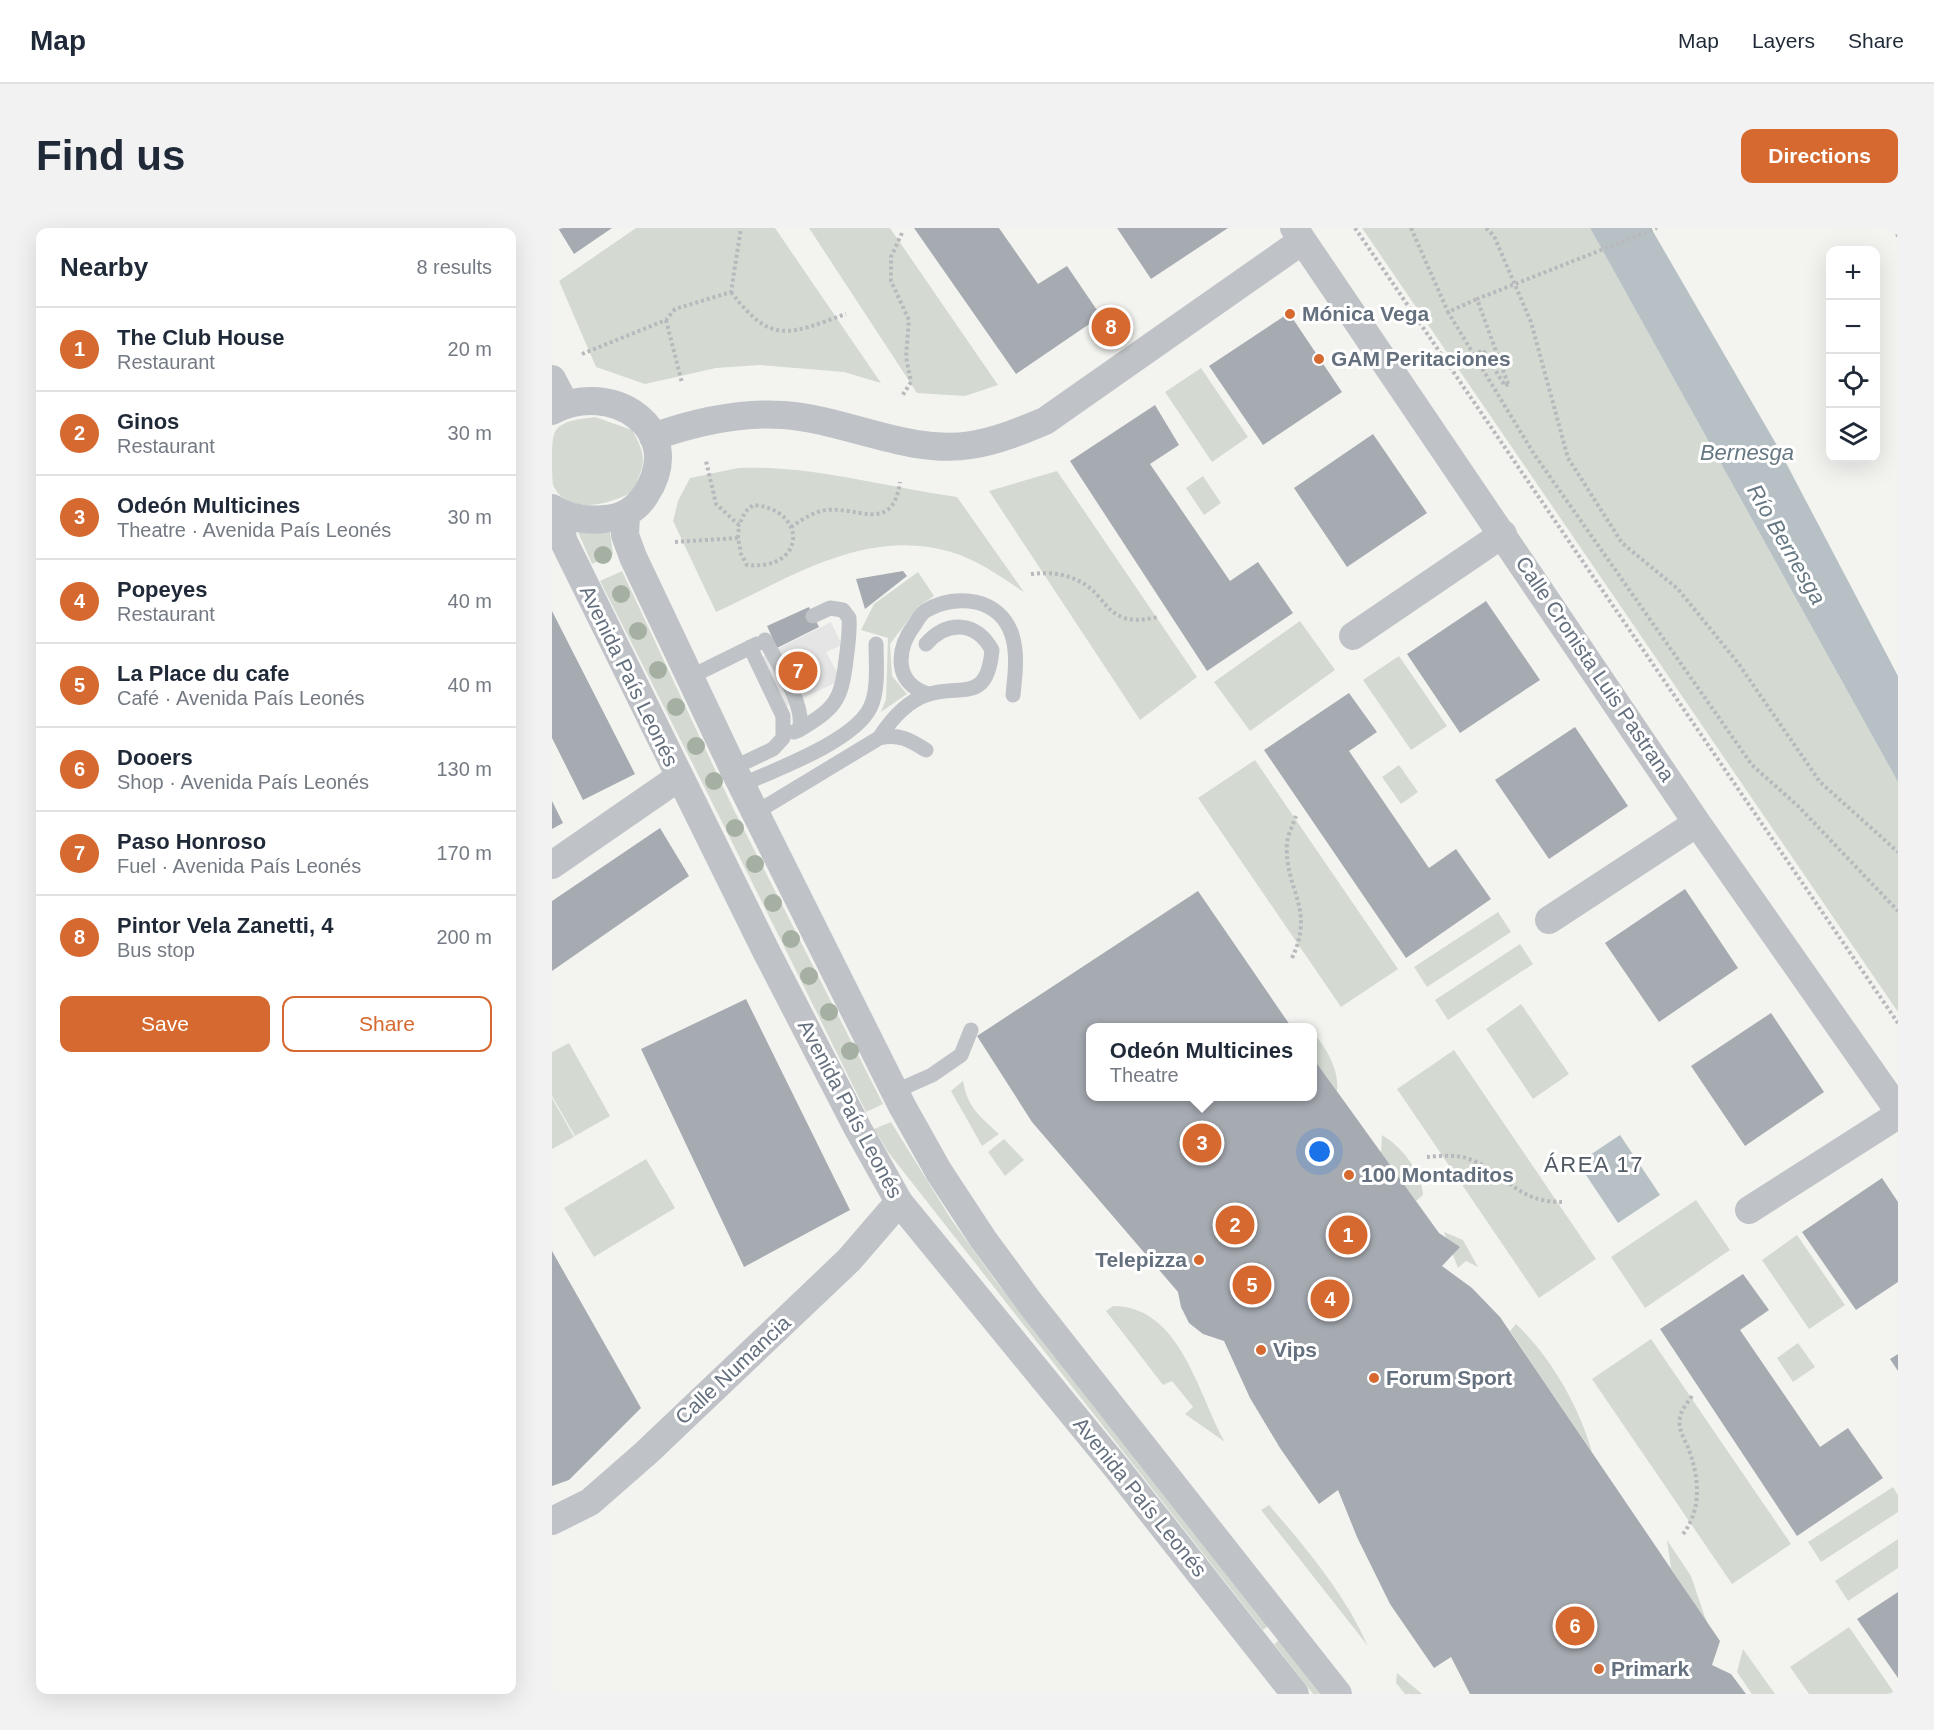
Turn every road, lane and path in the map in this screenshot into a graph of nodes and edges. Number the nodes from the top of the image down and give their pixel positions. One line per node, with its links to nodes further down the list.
1 (741, 228): 10 (path)
2 (1355, 228): 55 (path)
3 (1411, 228): 12 (path)
4 (1486, 228): 50 (path)
5 (1657, 228): 11 (path, bridge)
6 (1896, 228): 9 (path)
7 (902, 232): 19 (path)
8 (1298, 235): 21 (street); 28 (street, Calle Cronista Luis Pastrana)
9 (1898, 237)
10 (731, 292): 13 (path); 14 (path)
11 (1477, 299): 12 (path); 16 (path, bridge)
12 (1448, 312): 16 (path)
13 (846, 314)
14 (666, 321): 15 (path); 18 (path)
15 (582, 354)
16 (1474, 355): 52 (path)
17 (552, 379): 20 (street)
18 (682, 383)
19 (902, 396)
20 (559, 407): 21 (street)
21 (653, 437): 25 (street)
22 (706, 461): 26 (path)
23 (900, 482): 27 (path)
24 (556, 510): 25 (street); 46 (street, Avenida País Leonés)
25 (626, 514): 38 (street, Avenida País Leonés)
26 (739, 525): 27 (path); 29 (path)
27 (791, 527): 29 (path)
28 (1503, 534): 34 (street); 49 (street, Calle Cronista Luis Pastrana)
29 (738, 538): 30 (path)
30 (675, 542)
31 (1031, 574): 33 (path)
32 (813, 616): 41 (lane)
33 (1159, 617)
34 (1353, 636)
35 (876, 644): 45 (lane)
36 (926, 644): 39 (lane)
37 (750, 647): 38 (lane); 41 (lane); 42 (lane)
38 (690, 677): 45 (street, Avenida País Leonés)
39 (928, 694): 40 (lane); 43 (lane)
40 (1013, 695)
41 (799, 730): 42 (lane)
42 (783, 738): 45 (lane)
43 (879, 738): 44 (lane); 47 (lane)
44 (926, 750)
45 (737, 777): 47 (street, Avenida País Leonés)
46 (678, 778): 51 (street); 61 (street, Avenida País Leonés)
47 (755, 813): 57 (street, Avenida País Leonés)
48 (1296, 816): 54 (path)
49 (1697, 823): 53 (street); 58 (street, Calle Cronista Luis Pastrana)
50 (1898, 852)
51 (552, 865)
52 (1898, 911)
53 (1550, 920)
54 (1292, 958)
55 (1898, 1023)
56 (971, 1030): 57 (lane)
57 (894, 1092): 68 (street, Avenida País Leonés)
58 (1898, 1110)
59 (1898, 1115): 63 (street)
60 (1427, 1157): 62 (path)
61 (899, 1202): 65 (street, Calle Numancia); 67 (street, Avenida País Leonés)
62 (1562, 1202)
63 (1749, 1210)
64 (1694, 1394): 66 (path)
65 (554, 1519)
66 (1683, 1534)
67 (1295, 1694)
68 (1338, 1694)

